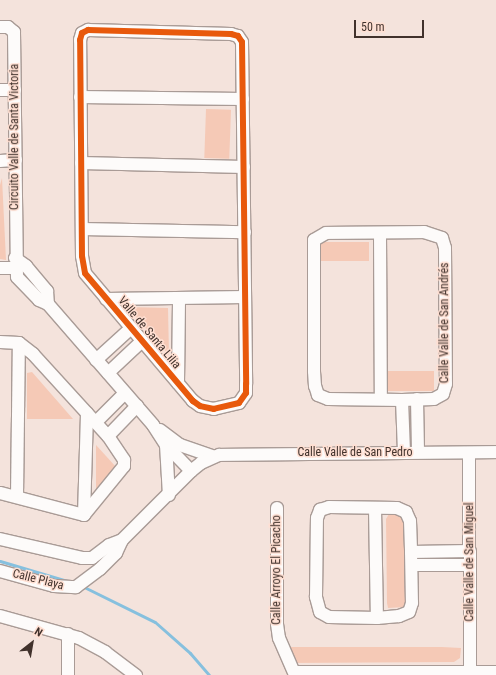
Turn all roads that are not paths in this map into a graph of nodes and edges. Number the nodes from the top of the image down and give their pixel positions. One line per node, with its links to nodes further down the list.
1 (0, 27): 3 (street, Circuito Valle de Santa Victoria)
2 (0, 90): 3 (street)
3 (15, 90): 6 (street, Circuito Valle de Santa Victoria)
4 (80, 97): 5 (street); 5 (street, Valle de Santa Lilia); 8 (street, Valle de Santa Lilia)
5 (243, 98): 9 (street, Valle de Santa Lilia)
6 (16, 160): 7 (street); 13 (street, Circuito Valle de Santa Victoria)
7 (0, 161)
8 (81, 163): 9 (street); 10 (street, Valle de Santa Lilia)
9 (244, 167): 11 (street, Valle de Santa Lilia)
10 (82, 229): 11 (street); 16 (street, Valle de Santa Lilia)
11 (245, 232): 15 (street, Valle de Santa Lilia)
12 (380, 233): 26 (street); 26 (street, Calle Valle de San Andrés); 28 (street, Calle Valle de San Andrés)
13 (15, 263): 14 (street); 22 (street, Circuito Valle de Santa Victoria)
14 (0, 268)
15 (245, 297): 17 (street); 24 (street, Valle de Santa Lilia)
16 (106, 299): 17 (street); 18 (street, Valle de Santa Lilia)
17 (179, 299): 24 (street)
18 (131, 328): 19 (street, Valle de Santa Lilia); 22 (street)
19 (142, 341): 23 (street); 24 (street, Valle de Santa Lilia)
20 (0, 342): 21 (street)
21 (19, 343): 30 (street); 43 (street)
22 (96, 360): 23 (street, Circuito Valle de Santa Victoria)
23 (108, 373): 25 (street, Circuito Valle de Santa Victoria)
24 (178, 383)
25 (125, 392): 29 (street, Circuito Valle de Santa Victoria); 31 (street)
26 (381, 399): 27 (street, Calle Valle de San Andrés)
27 (402, 400): 28 (street, Calle Valle de San Andrés); 37 (street)
28 (417, 400): 35 (street)
29 (137, 406): 32 (street, Circuito Valle de Santa Victoria); 33 (street)
30 (87, 412): 31 (street); 46 (street)
31 (96, 422): 33 (street)
32 (153, 425): 34 (street, Circuito Valle de Santa Victoria); 39 (street, Calle Valle de San Pedro)
33 (108, 436): 46 (street)
34 (166, 445): 40 (street, Circuito Valle de Santa Victoria); 42 (street)
35 (418, 452): 37 (street, Calle Valle de San Pedro); 38 (street, Calle Valle de San Pedro)
36 (496, 452): 38 (street, Calle Valle de San Pedro)
37 (404, 453): 39 (street, Calle Valle de San Pedro)
38 (469, 453): 50 (street, Calle Valle de San Miguel)
39 (214, 457): 40 (street, Calle Valle de San Pedro)
40 (191, 471): 42 (street, Calle Valle de San Pedro)
41 (0, 493): 43 (street)
42 (169, 495): 48 (street, Calle Valle de San Pedro)
43 (17, 498): 46 (street)
44 (277, 508): 61 (street, Calle Arroyo El Picacho)
45 (375, 508): 49 (street); 55 (street); 55 (street)
46 (84, 515)
47 (0, 539): 48 (street)
48 (122, 540): 53 (street, Calle Playa)
49 (411, 552): 50 (street); 51 (street)
50 (470, 552): 52 (street, Calle Valle de San Miguel)
51 (412, 565): 52 (street); 55 (street)
52 (470, 565): 57 (street, Calle Valle de San Miguel)
53 (0, 570)
54 (0, 616): 56 (street)
55 (377, 618)
56 (68, 634): 62 (street); 63 (street)
57 (470, 672): 58 (street); 60 (street)
58 (496, 672)
59 (403, 673): 60 (street); 61 (street)
60 (416, 673)
61 (295, 674)
62 (68, 675)
63 (136, 675)

